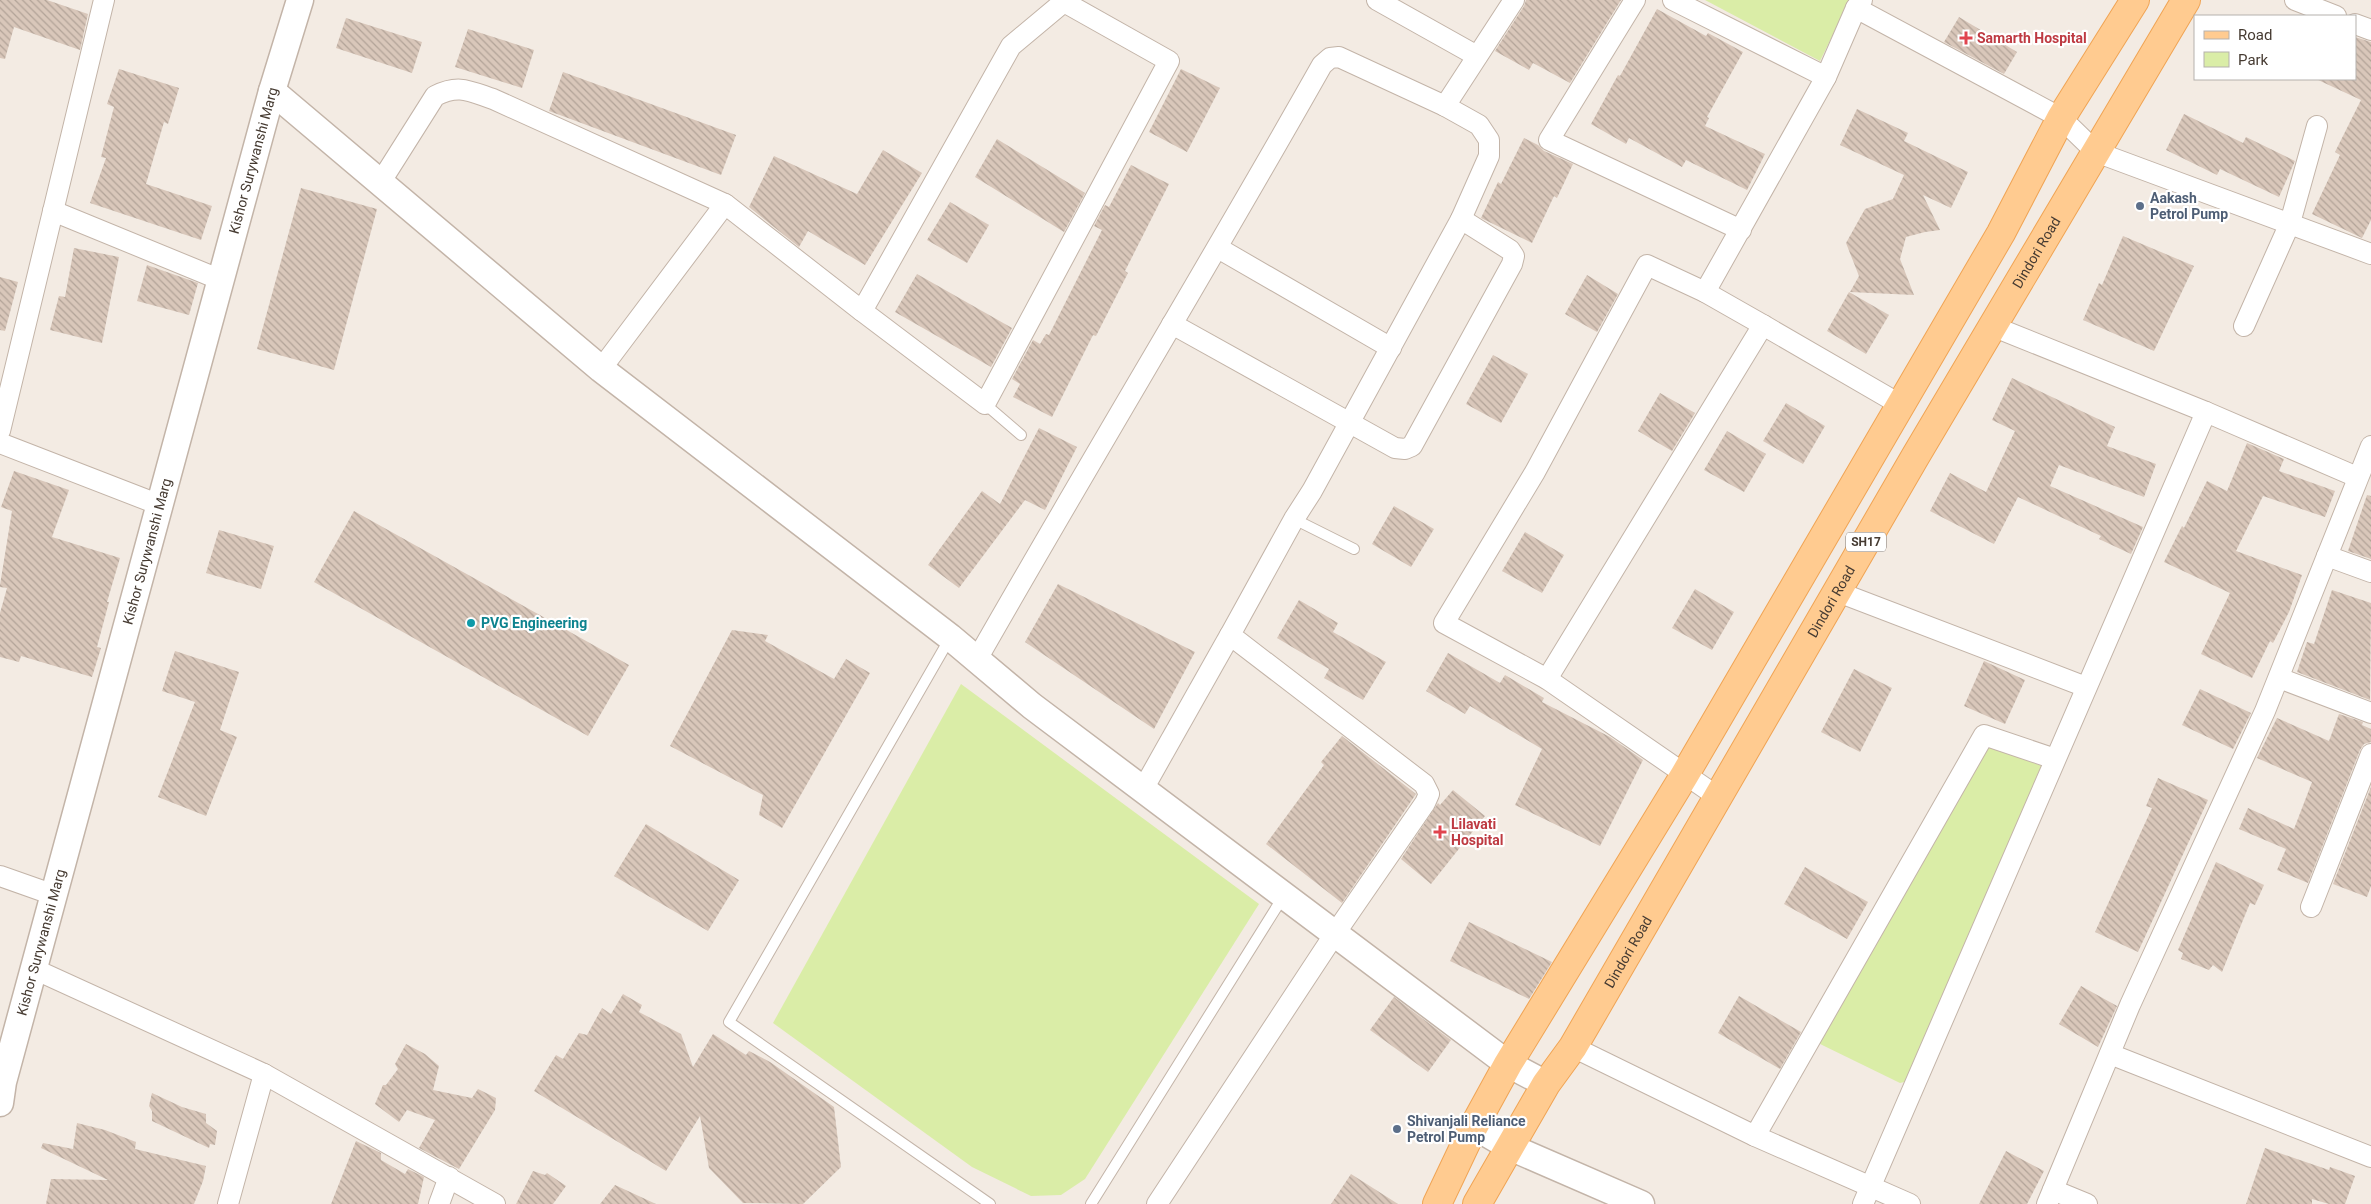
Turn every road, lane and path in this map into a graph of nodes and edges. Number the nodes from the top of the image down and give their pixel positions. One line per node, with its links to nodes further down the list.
1 (104, 0): 24 (street)
2 (1376, 0): 15 (street)
3 (1514, 0): 15 (street)
4 (1635, 0): 27 (street)
5 (1673, 0): 16 (street)
6 (2136, 0): 19 (main road)
7 (2186, 0): 21 (main road, Dindori Road / SH17)
8 (2295, 0): 12 (street)
9 (298, 1): 17 (street, Kishor Surywanshi Marg)
10 (1065, 1): 32 (street); 39 (street)
11 (1859, 4): 16 (street); 19 (street)
12 (2333, 15)
13 (2356, 24): 14 (street)
14 (2371, 30)
15 (1477, 56): 18 (street)
16 (1826, 77): 27 (street)
17 (272, 91): 22 (street); 30 (street, Kishor Surywanshi Marg)
18 (1445, 106): 25 (street); 28 (street)
19 (2061, 118): 21 (street); 40 (main road)
20 (2317, 126): 26 (street)
21 (2096, 152): 26 (street); 35 (main road, Dindori Road / SH17)
22 (380, 184): 23 (street); 38 (street)
23 (725, 204): 32 (street); 38 (street)
24 (53, 211): 30 (street); 43 (street)
25 (1461, 219): 37 (street); 42 (street)
26 (2290, 223): 29 (street); 36 (street)
27 (1741, 230): 31 (street)
28 (1218, 248): 33 (street); 37 (street)
29 (2371, 254)
30 (221, 280): 48 (street, Kishor Surywanshi Marg)
31 (1706, 292): 34 (street); 58 (street)
32 (862, 310): 39 (street)
33 (1172, 324): 42 (street); 56 (street)
34 (1763, 325): 40 (street); 58 (street)
35 (1992, 326): 41 (street); 53 (main road, Dindori Road / SH17)
36 (2244, 326)
37 (1390, 348): 42 (street)
38 (601, 369): 55 (street)
39 (985, 404): 44 (lane)
40 (1902, 405): 63 (main road)
41 (2206, 412): 47 (street); 59 (street)
42 (1349, 424): 49 (street)
43 (0, 431)
44 (1020, 436)
45 (0, 442): 48 (street)
46 (2371, 446): 47 (street)
47 (2357, 477): 51 (street)
48 (160, 504): 67 (street, Kishor Surywanshi Marg)
49 (1294, 519): 50 (lane); 54 (street)
50 (1354, 549)
51 (2327, 556): 52 (street); 57 (street)
52 (2371, 572)
53 (1838, 592): 59 (street); 65 (main road, Dindori Road / SH17)
54 (1230, 635): 64 (street); 70 (street)
55 (950, 637): 56 (street); 88 (lane)
56 (976, 661): 64 (street)
57 (2278, 678): 60 (street); 73 (street)
58 (1547, 679): 63 (street)
59 (2086, 687): 62 (street)
60 (2371, 713)
61 (2371, 754): 69 (street)
62 (2055, 759): 79 (street); 83 (street)
63 (1684, 776): 65 (street); 74 (main road)
64 (1142, 791): 68 (street)
65 (1718, 797): 72 (main road, Dindori Road / SH17)
66 (0, 876): 67 (street)
67 (54, 895): 71 (street, Kishor Surywanshi Marg)
68 (1283, 897): 70 (street); 89 (lane)
69 (2311, 907)
70 (1334, 935): 74 (street); 90 (street)
71 (34, 969): 75 (street); 77 (street, Kishor Surywanshi Marg)
72 (1573, 1046): 76 (main road, Dindori Road / SH17); 79 (street)
73 (2110, 1054): 81 (street); 84 (street)
74 (1508, 1064): 76 (street); 78 (main road)
75 (264, 1074): 82 (street); 85 (street)
76 (1546, 1084): 80 (main road, Dindori Road / SH17)
77 (1, 1088)
78 (1474, 1126): 80 (street); 91 (main road)
79 (1755, 1136): 83 (street)
80 (1510, 1147): 92 (main road, Dindori Road / SH17); 93 (street)
81 (2371, 1157)
82 (449, 1178): 86 (street); 87 (street)
83 (1866, 1196): 94 (street)
84 (2050, 1197): 95 (street)
85 (228, 1204)
86 (439, 1204)
87 (495, 1204)
88 (990, 1204)
89 (1091, 1204)
90 (1157, 1204)
91 (1437, 1204)
92 (1477, 1204)
93 (1641, 1204)
94 (1910, 1204)
95 (2087, 1204)

